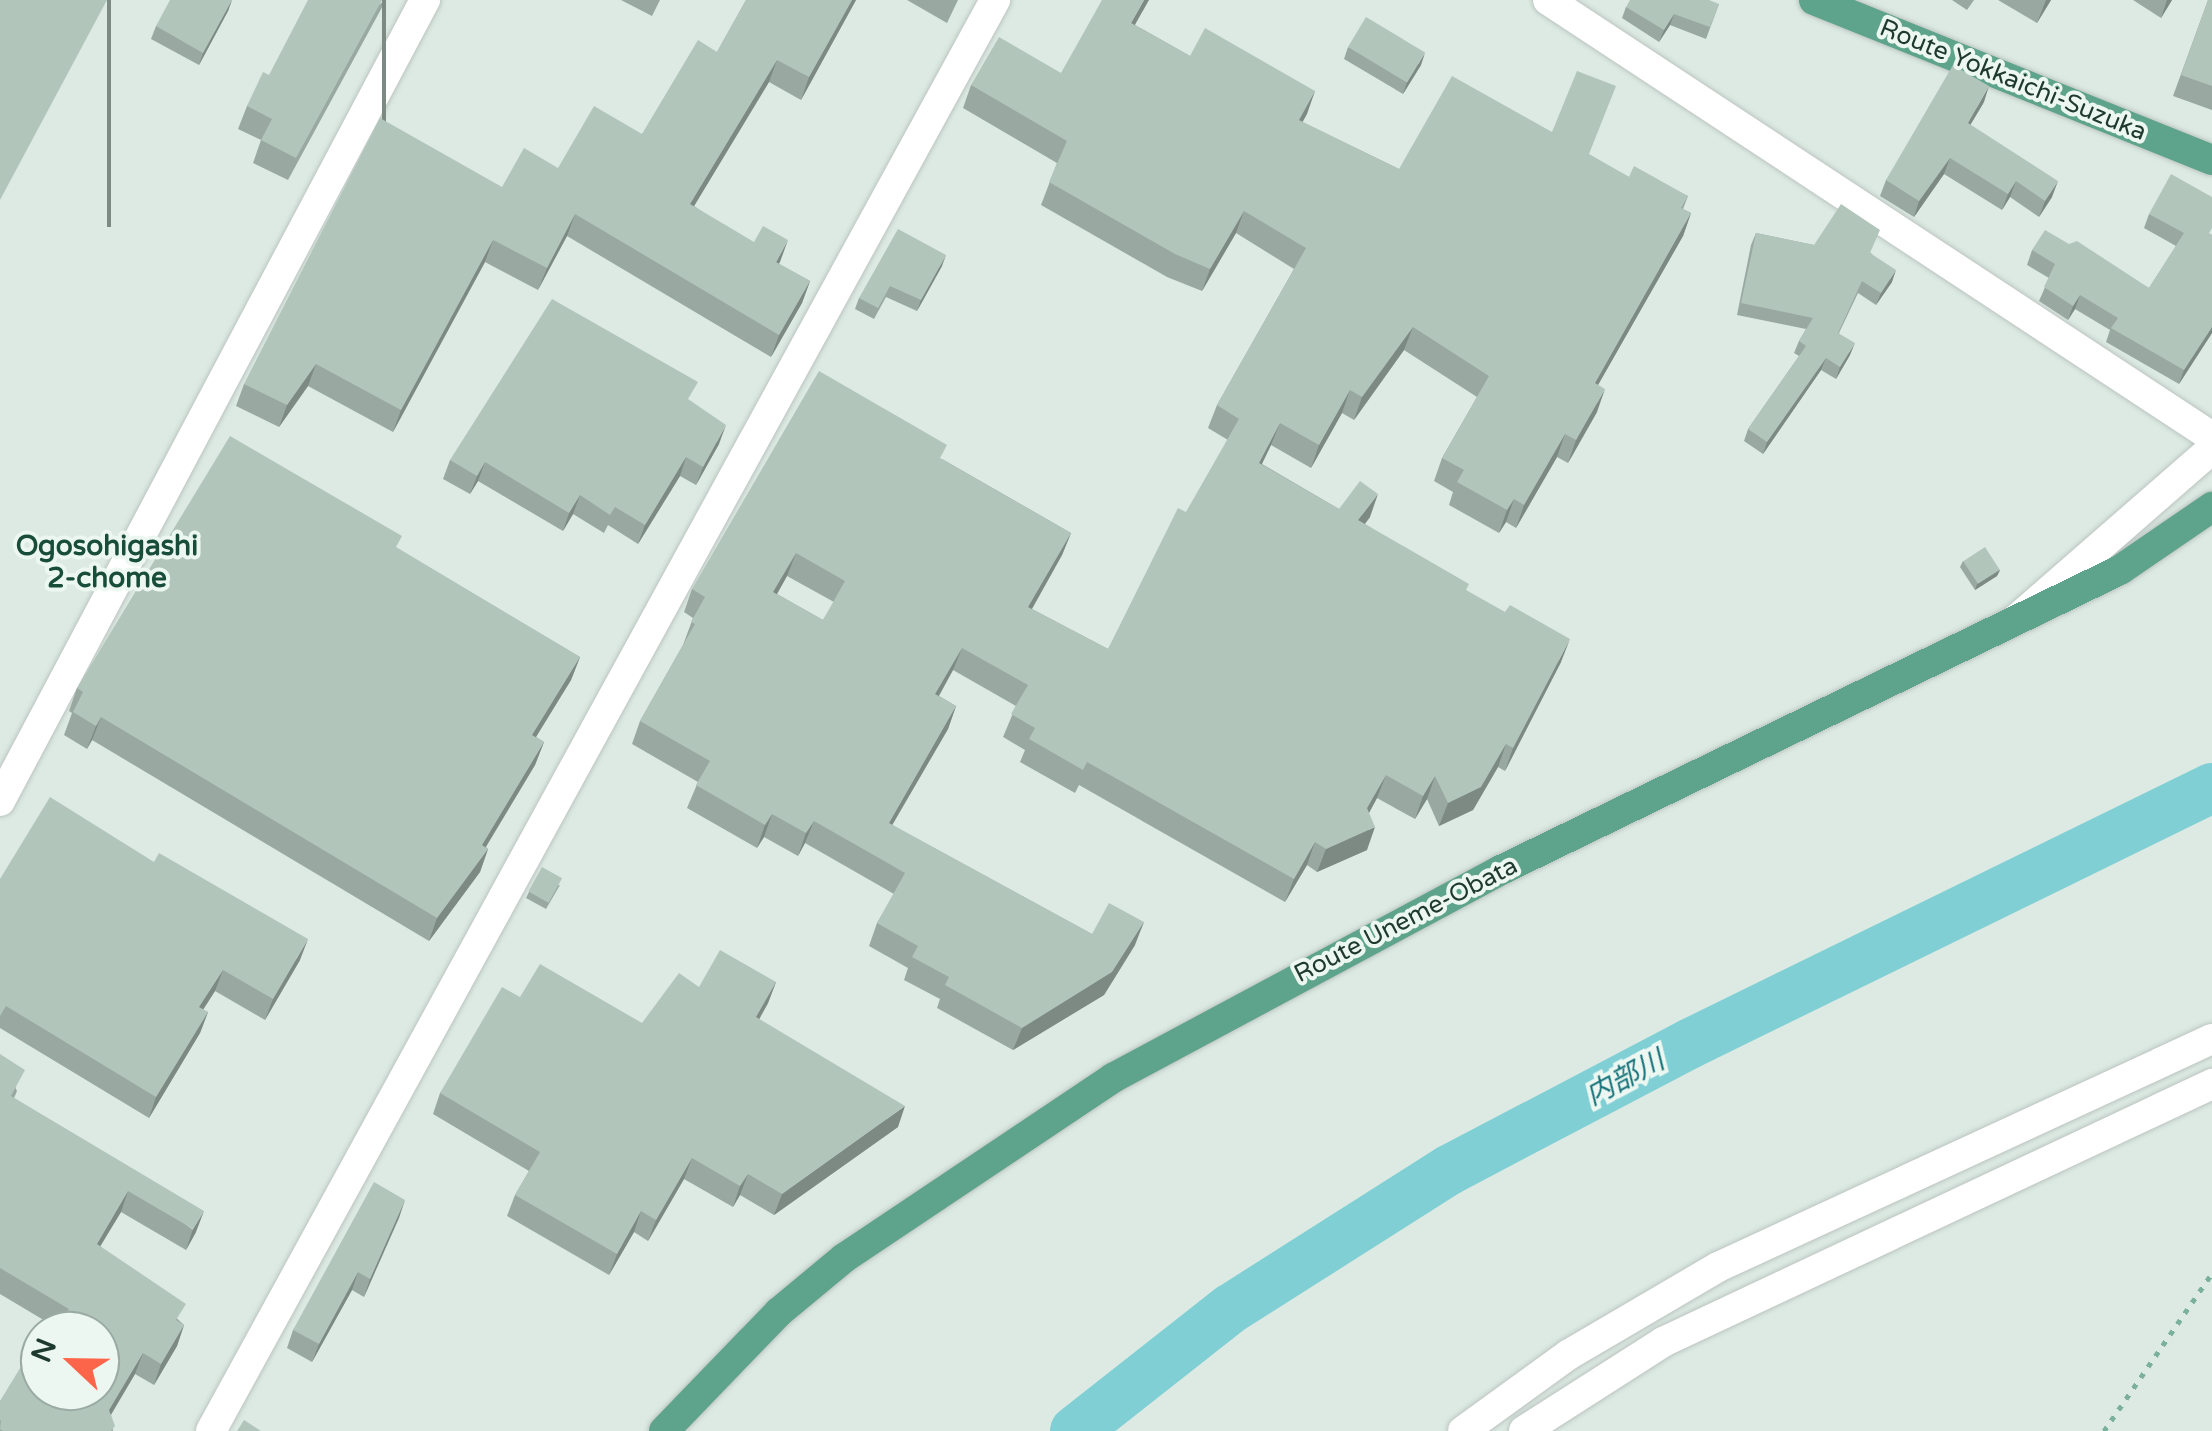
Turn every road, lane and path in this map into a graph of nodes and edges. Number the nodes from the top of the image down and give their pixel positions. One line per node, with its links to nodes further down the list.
1 (425, 0): 10 (street)
2 (994, 0): 14 (street)
3 (1548, 0): 6 (street)
4 (1814, 0): 5 (main road, Route Yokkaichi-Suzuka)
5 (2212, 160)
6 (2212, 436)
7 (2212, 450): 9 (street)
8 (2212, 507): 9 (main road, Route Uneme-Obata)
9 (2008, 628): 15 (main road, Route Uneme-Obata)
10 (0, 801)
11 (2212, 1039): 16 (street)
12 (2212, 1084): 17 (street)
13 (2212, 1273): 18 (path)
14 (211, 1431)
15 (664, 1431)
16 (1463, 1431)
17 (1524, 1431)
18 (2104, 1431)

